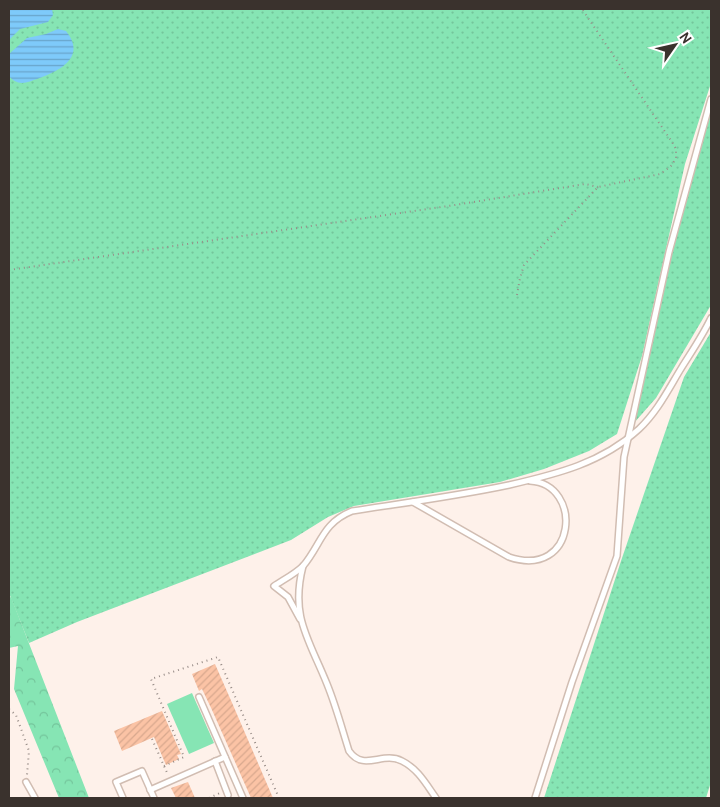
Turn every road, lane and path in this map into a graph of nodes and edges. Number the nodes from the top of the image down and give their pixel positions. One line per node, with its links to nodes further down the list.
1 (582, 9): 3 (path)
2 (711, 99): 7 (lane)
3 (598, 187): 4 (path); 5 (path)
4 (9, 270)
5 (518, 295)
6 (711, 318): 7 (lane)
7 (628, 438): 8 (lane); 27 (lane)
8 (524, 481): 9 (lane); 9 (lane)
9 (413, 502): 10 (lane)
10 (303, 566): 11 (lane); 11 (lane)
11 (300, 619): 26 (lane)
12 (199, 697): 15 (lane)
13 (9, 709): 18 (path)
14 (152, 739): 17 (path)
15 (226, 757): 16 (lane); 25 (lane)
16 (215, 762): 19 (lane); 20 (lane)
17 (168, 775)
18 (26, 782): 21 (lane)
19 (150, 790): 22 (lane); 23 (lane)
20 (228, 792): 24 (path)
21 (35, 798)
22 (123, 798)
23 (154, 798)
24 (209, 798)
25 (243, 798)
26 (436, 798)
27 (535, 798)

